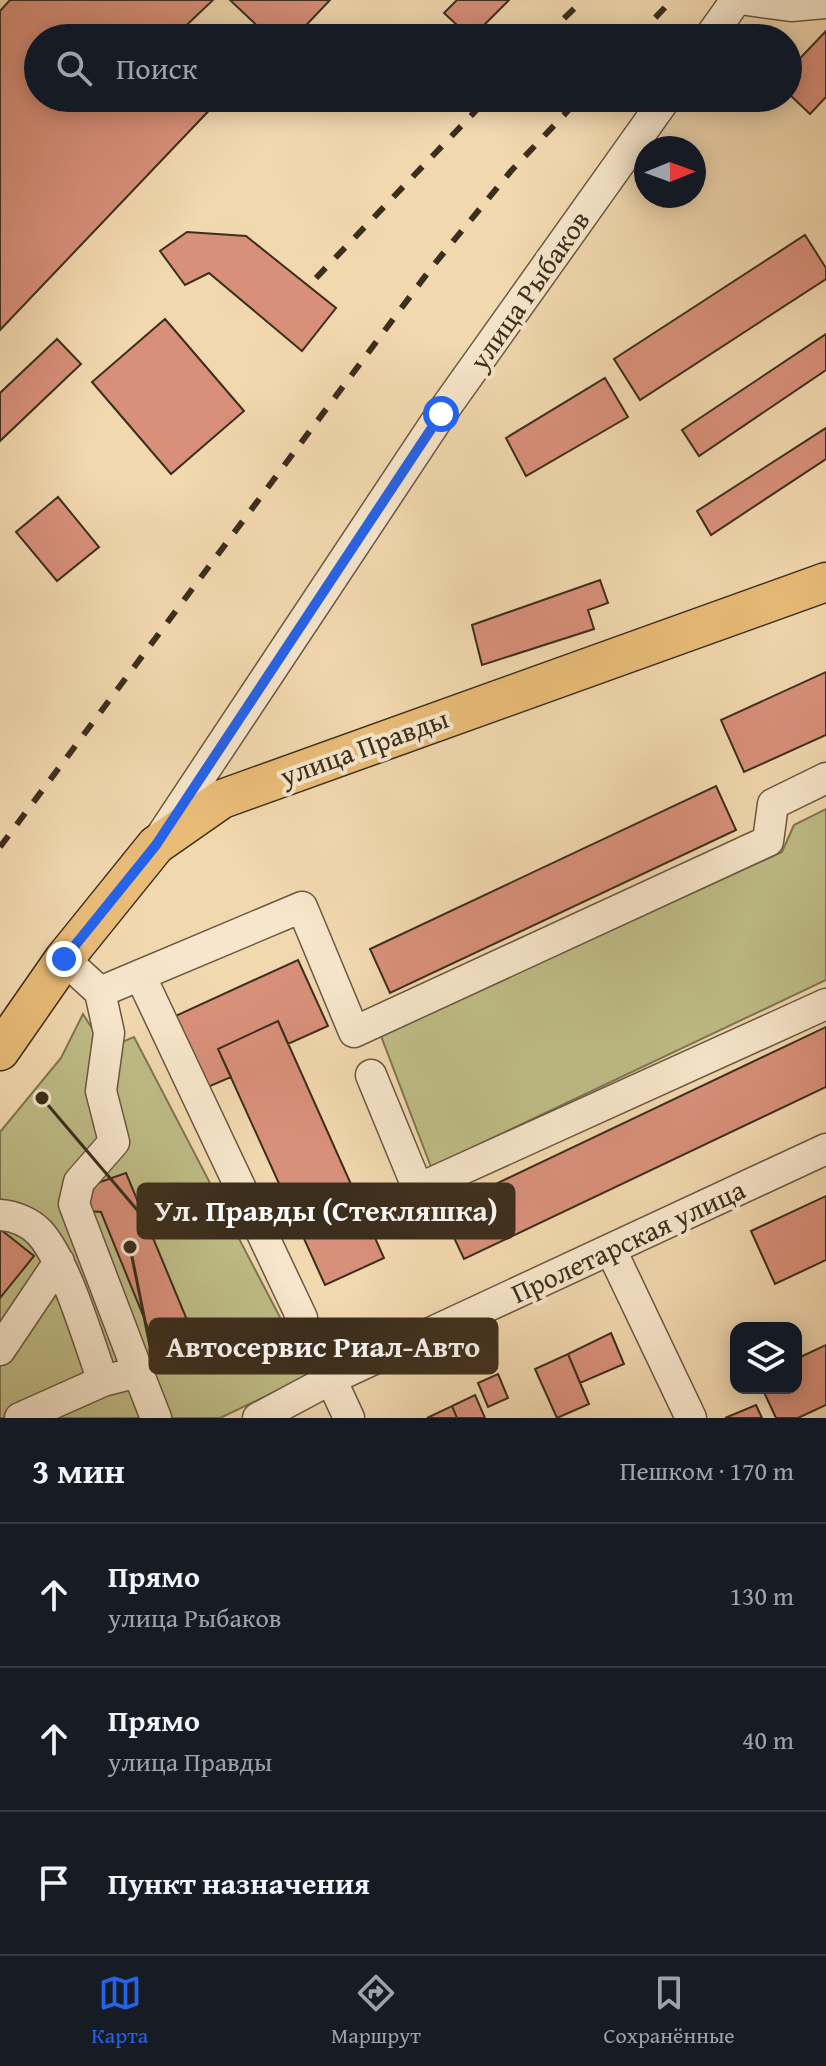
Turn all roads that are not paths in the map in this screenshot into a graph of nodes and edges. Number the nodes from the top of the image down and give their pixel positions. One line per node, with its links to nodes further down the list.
1 (736, 0): 4 (street)
2 (747, 0): 3 (street)
3 (826, 3)
4 (719, 24)
5 (656, 112): 8 (street, улица Рыбаков)
6 (826, 582): 8 (main road, улица Правды)
7 (826, 778): 10 (street)
8 (156, 845): 9 (main road, улица Правды)
9 (64, 959): 11 (street); 13 (main road, улица Правды)
10 (140, 975): 11 (street); 19 (street)
11 (100, 992): 21 (street)
12 (826, 1004): 14 (street)
13 (0, 1051)
14 (371, 1075)
15 (826, 1149): 17 (street, Пролетарская улица)
16 (0, 1215): 18 (street)
17 (611, 1250): 22 (street, Пролетарская улица); 28 (street)
18 (59, 1262): 20 (street); 23 (street)
19 (302, 1318)
20 (0, 1350)
21 (138, 1372): 23 (street); 25 (street)
22 (331, 1379): 26 (street, Пролетарская улица); 27 (street)
23 (103, 1381): 24 (street)
24 (20, 1418)
25 (156, 1418)
26 (258, 1418)
27 (349, 1418)
28 (691, 1418)

